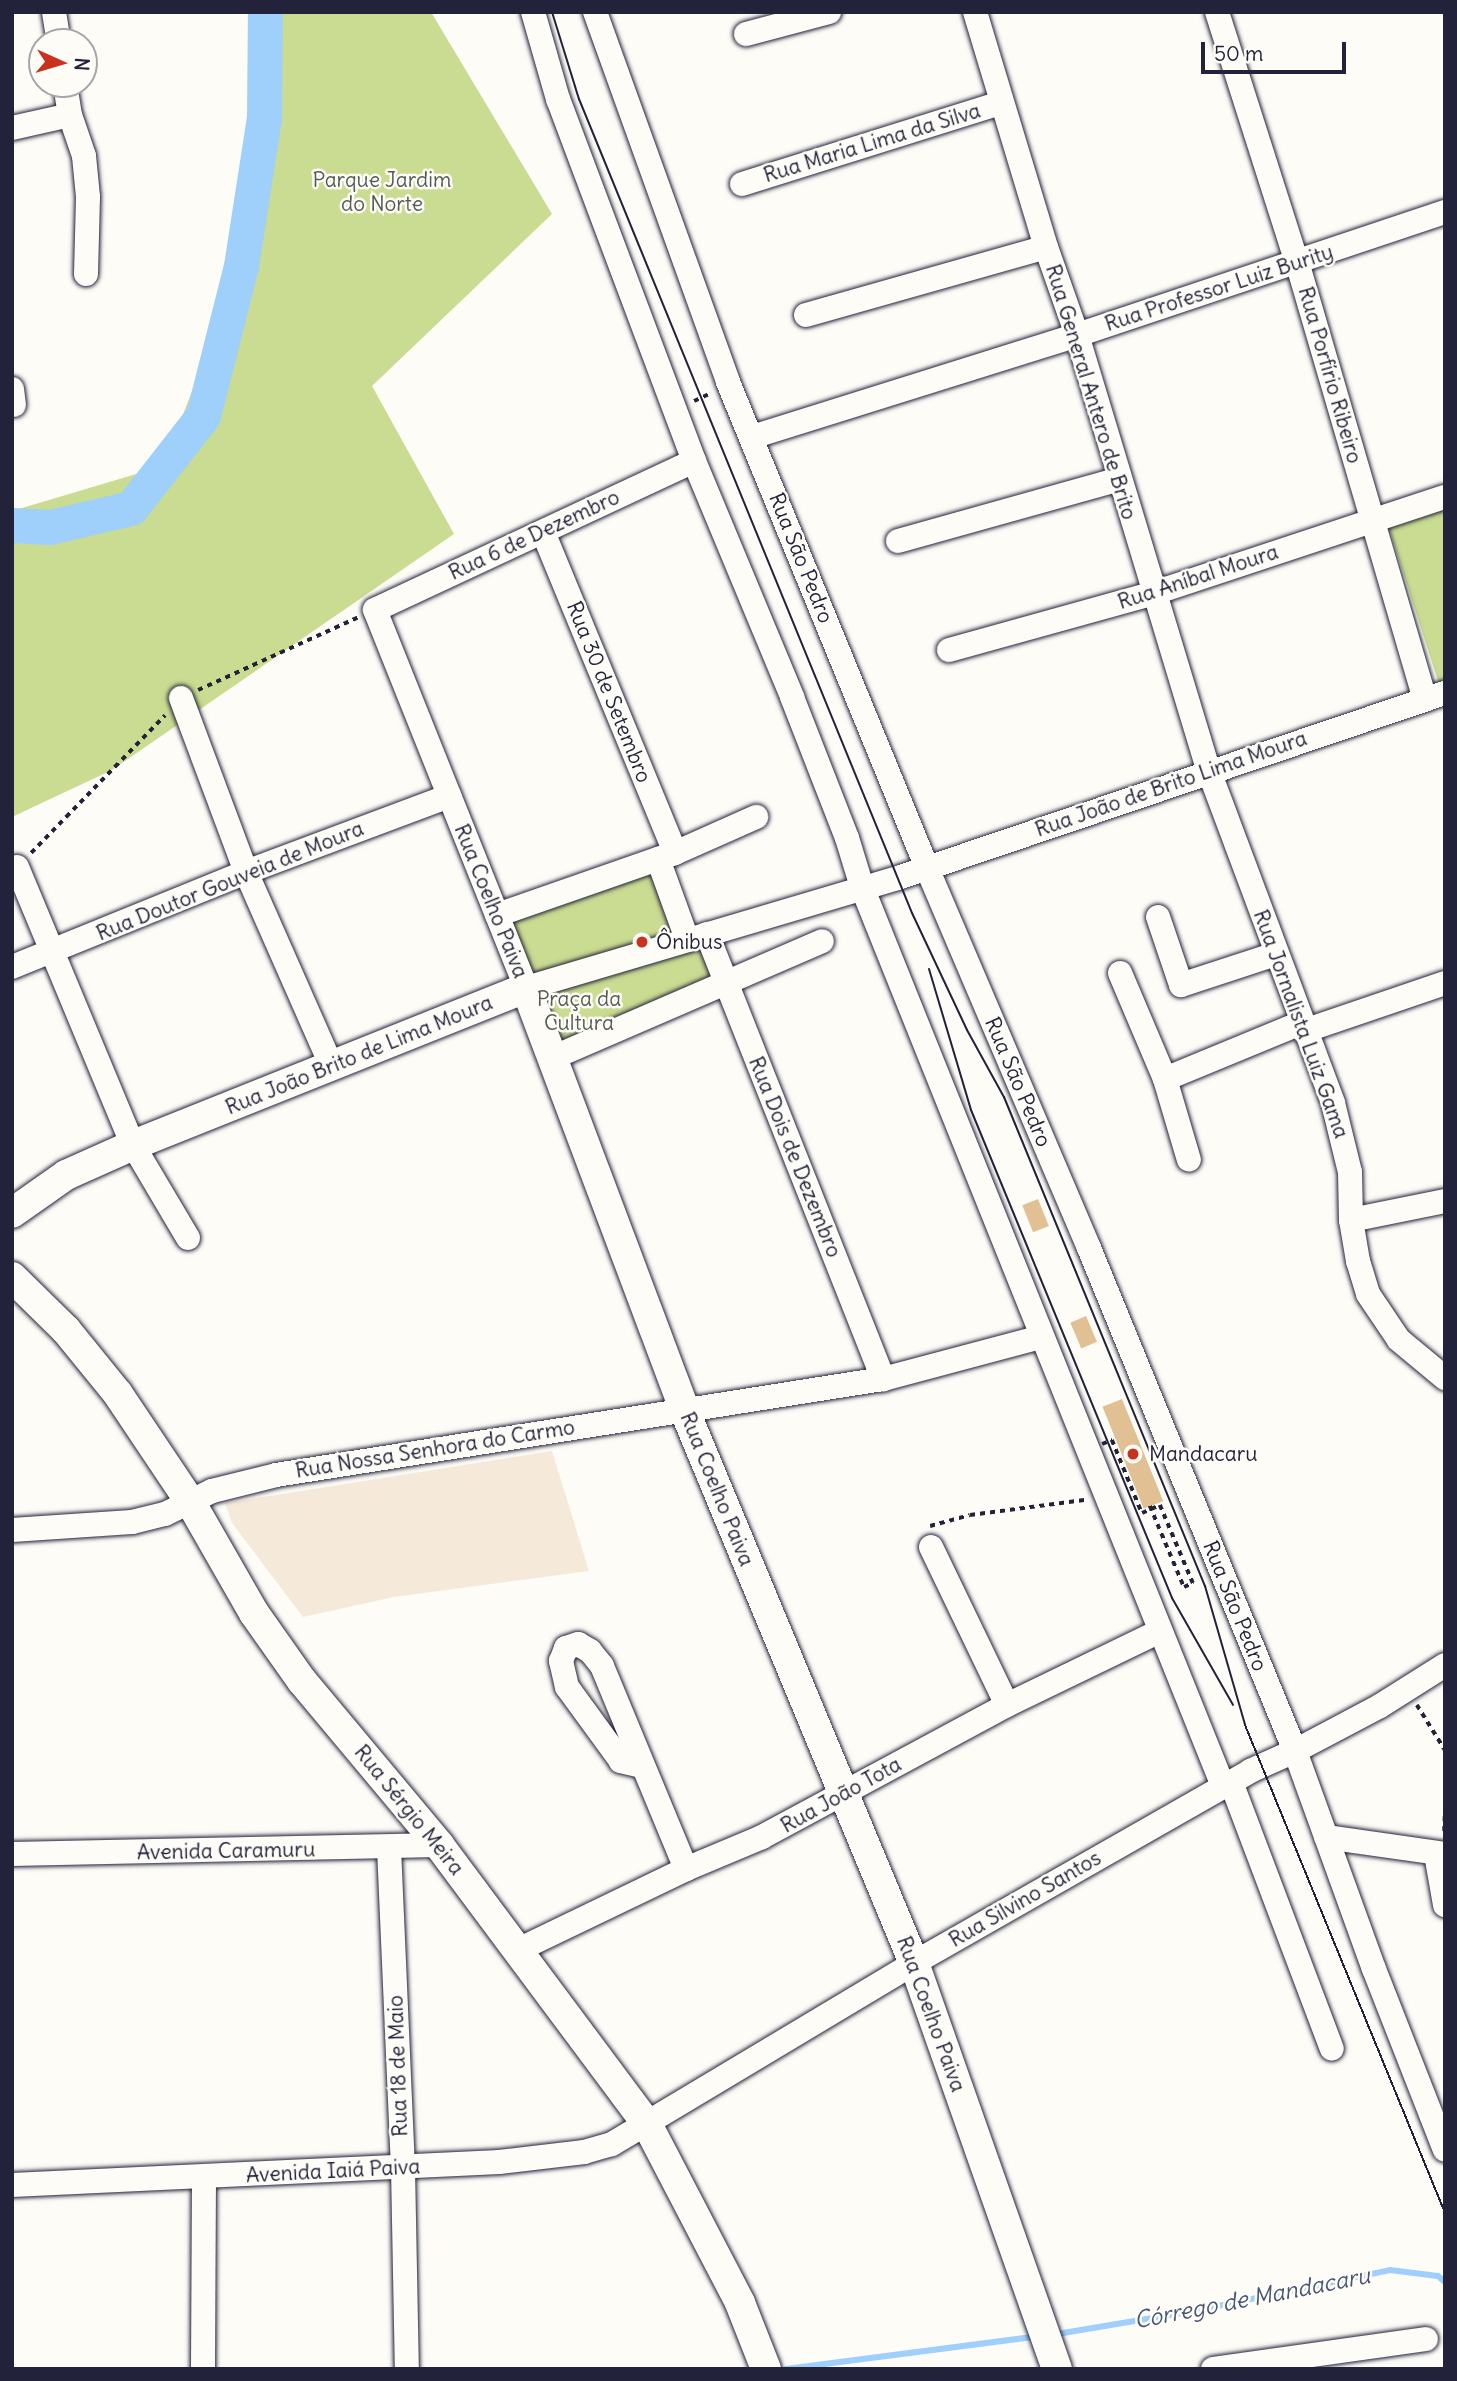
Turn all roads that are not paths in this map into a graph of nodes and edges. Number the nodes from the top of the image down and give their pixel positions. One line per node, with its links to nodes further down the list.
1 (533, 12): 19 (street)
2 (595, 12): 18 (street, Rua São Pedro)
3 (829, 12): 6 (street)
4 (975, 12): 8 (street, Rua General Antero de Brito)
5 (1217, 12): 14 (street, Rua Porfírio Ribeiro)
6 (746, 34)
7 (67, 98): 9 (street)
8 (1001, 103): 11 (street, Rua Maria Lima da Silva); 13 (street, Rua General Antero de Brito)
9 (70, 115): 10 (street); 15 (street)
10 (12, 128)
11 (742, 184)
12 (1445, 212): 14 (street, Rua Professor Luiz Burity)
13 (1046, 247): 16 (street); 17 (street, Rua General Antero de Brito)
14 (1297, 262): 17 (street, Rua Professor Luiz Burity); 22 (street, Rua Porfírio Ribeiro)
15 (86, 274)
16 (806, 315)
17 (1077, 335): 18 (street, Rua Professor Luiz Burity); 20 (street, Rua General Antero de Brito)
18 (752, 437): 35 (street, Rua São Pedro)
19 (694, 461): 23 (street, Rua 6 de Dezembro); 38 (street)
20 (1119, 479): 24 (street); 25 (street, Rua General Antero de Brito)
21 (1445, 497): 22 (street, Rua Aníbal Moura)
22 (1373, 520): 25 (street, Rua Aníbal Moura); 28 (street, Rua Porfírio Ribeiro)
23 (543, 531): 26 (street, Rua 6 de Dezembro); 33 (street, Rua 30 de Setembro)
24 (898, 541)
25 (1154, 593): 27 (street, Rua Aníbal Moura); 30 (street, Rua General Antero de Brito)
26 (374, 610): 31 (street, Rua Coelho Paiva)
27 (950, 650)
28 (1435, 696): 30 (street, Rua João de Brito Lima Moura)
29 (181, 698): 36 (street)
30 (1209, 771): 35 (street, Rua João de Brito Lima Moura); 44 (street, Rua Jornalista Luiz Gama)
31 (449, 796): 36 (street, Rua Doutor Gouveia de Moura); 39 (street, Rua Coelho Paiva)
32 (756, 817): 33 (street)
33 (667, 856): 39 (street); 41 (street, Rua 30 de Setembro)
34 (17, 867): 43 (street)
35 (927, 868): 37 (street, Rua João de Brito Lima Moura); 73 (street, Rua São Pedro)
36 (246, 872): 43 (street, Rua Doutor Gouveia de Moura); 52 (street)
37 (898, 878): 38 (street, Rua João Brito de Lima Moura)
38 (862, 887): 41 (street, Rua João Brito de Lima Moura); 63 (street)
39 (497, 915): 49 (street, Rua Coelho Paiva)
40 (1157, 918): 44 (street)
41 (697, 937): 47 (street, Rua Dois de Dezembro); 49 (street, Rua João Brito de Lima Moura)
42 (822, 941): 47 (street)
43 (54, 951): 45 (street, Rua Doutor Gouveia de Moura); 54 (street)
44 (1276, 954): 50 (street, Rua Jornalista Luiz Gama)
45 (12, 967)
46 (1120, 973): 53 (street)
47 (727, 984): 51 (street); 65 (street, Rua Dois de Dezembro)
48 (1445, 984): 50 (street)
49 (526, 988): 51 (main road, Rua Coelho Paiva); 52 (main road, Rua João Brito de Lima Moura)
50 (1303, 1027): 53 (street); 60 (street, Rua Jornalista Luiz Gama)
51 (552, 1058): 66 (main road, Rua Coelho Paiva)
52 (331, 1065): 54 (main road, Rua João Brito de Lima Moura)
53 (1165, 1079): 55 (street)
54 (133, 1145): 56 (main road, Rua João Brito de Lima Moura); 61 (street)
55 (1189, 1160)
56 (66, 1175): 57 (main road); 59 (main road)
57 (12, 1185)
58 (1445, 1201): 60 (street)
59 (12, 1213)
60 (1351, 1220): 64 (street, Rua Jornalista Luiz Gama)
61 (188, 1238)
62 (12, 1276): 67 (main road, Rua Sérgio Meira)
63 (1041, 1337): 65 (street, Rua Nossa Senhora do Carmo); 70 (street)
64 (1445, 1377)
65 (883, 1379): 66 (street, Rua Nossa Senhora do Carmo)
66 (684, 1409): 67 (street, Rua Nossa Senhora do Carmo); 76 (main road, Rua Coelho Paiva)
67 (191, 1503): 68 (street, Rua Nossa Senhora do Carmo); 78 (main road, Rua Sérgio Meira)
68 (12, 1530)
69 (930, 1547): 72 (street)
70 (1160, 1631): 72 (street, Rua João Tota); 75 (street)
71 (1445, 1665): 73 (street, Rua Silvino Santos)
72 (1007, 1705): 76 (street, Rua João Tota)
73 (1295, 1751): 75 (street, Rua Silvino Santos); 77 (street, Rua São Pedro)
74 (642, 1766): 74 (street); 82 (street)
75 (1227, 1784): 85 (street, Rua Silvino Santos); 86 (street)
76 (841, 1793): 82 (street, Rua João Tota); 85 (main road, Rua Coelho Paiva)
77 (1326, 1837): 80 (street); 88 (street, Rua São Pedro)
78 (439, 1845): 79 (street, Avenida Caramuru); 84 (main road, Rua Sérgio Meira)
79 (389, 1848): 81 (street, Avenida Caramuru); 89 (street, Rua 18 de Maio)
80 (1442, 1848): 83 (street)
81 (12, 1854)
82 (686, 1869): 84 (street, Rua João Tota)
83 (1445, 1905)
84 (518, 1950): 87 (main road, Rua Sérgio Meira)
85 (914, 1963): 87 (street, Rua Silvino Santos); 96 (main road, Rua Coelho Paiva)
86 (1332, 2049)
87 (647, 2124): 89 (street, Avenida Iaiá Paiva); 95 (main road, Rua Sérgio Meira)
88 (1444, 2148)
89 (402, 2168): 90 (street, Avenida Iaiá Paiva); 94 (street, Rua 18 de Maio)
90 (204, 2177): 91 (street, Avenida Iaiá Paiva); 93 (street)
91 (12, 2185)
92 (1426, 2339): 97 (street)
93 (203, 2369)
94 (407, 2369)
95 (766, 2369)
96 (1057, 2369)
97 (1213, 2369)

